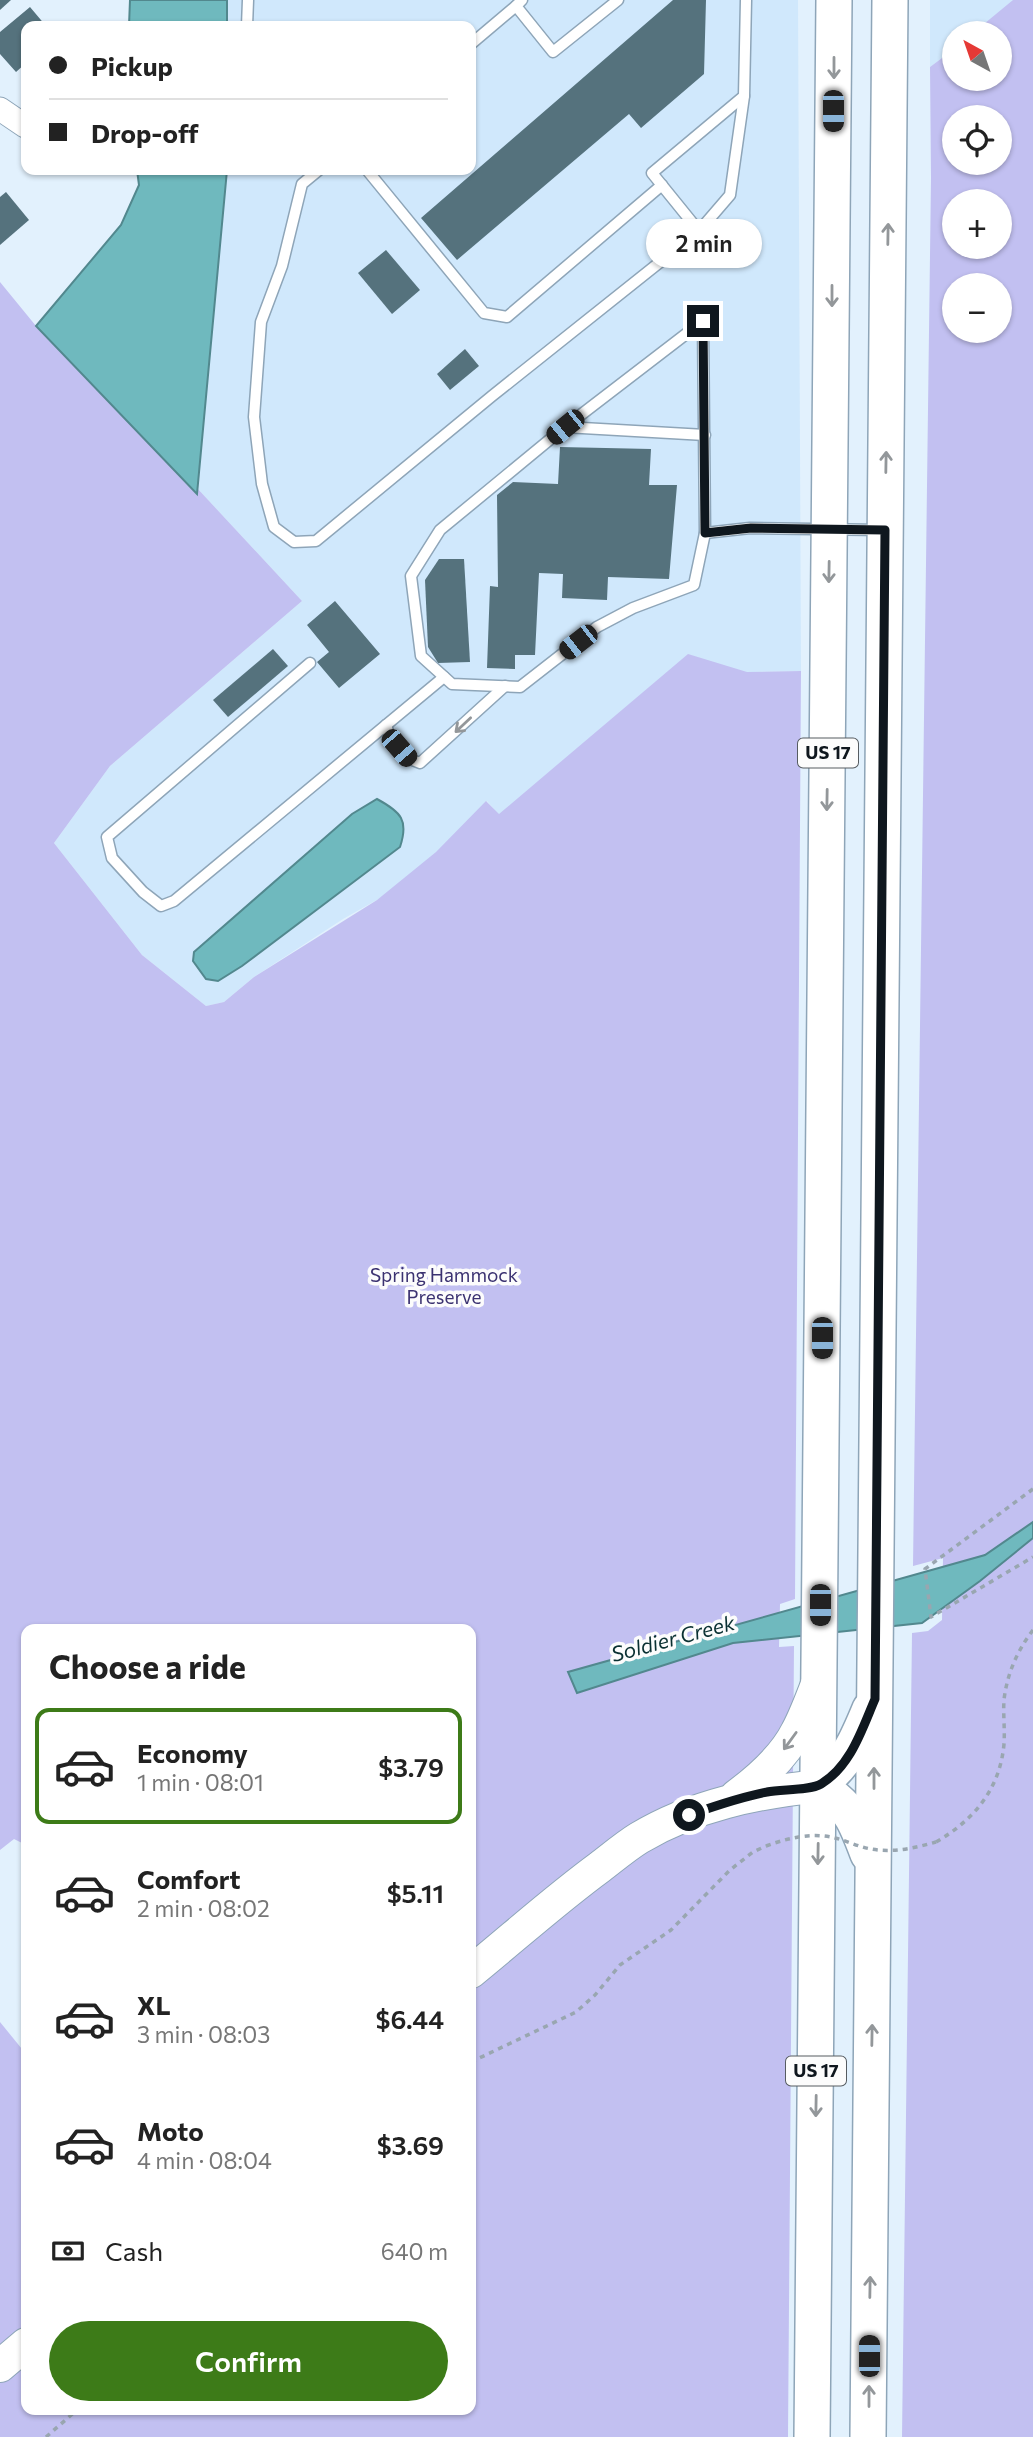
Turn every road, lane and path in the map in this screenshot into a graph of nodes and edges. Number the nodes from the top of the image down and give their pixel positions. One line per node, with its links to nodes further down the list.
1 (248, 0): 7 (lane)
2 (618, 0): 6 (lane)
3 (746, 0): 9 (lane)
4 (834, 0): 18 (main road, US 17, one-way to 18)
5 (890, 0): 19 (main road, US 17, one-way to 5)
6 (519, 3): 8 (lane)
7 (247, 21)
8 (476, 40)
9 (744, 96): 14 (lane); 15 (lane)
10 (0, 109): 11 (street)
11 (21, 124)
12 (313, 175): 15 (lane)
13 (371, 175): 14 (lane)
14 (662, 185): 15 (lane)
15 (699, 231)
16 (565, 427): 17 (lane); 17 (lane); 22 (lane)
17 (705, 435): 20 (lane)
18 (830, 529): 19 (lane); 20 (lane); 28 (main road, US 17, one-way to 28)
19 (885, 530): 29 (main road, US 17)
20 (705, 533): 23 (lane)
21 (310, 663): 24 (lane)
22 (444, 677): 23 (lane); 24 (lane)
23 (505, 686): 24 (lane, one-way to 24)
24 (386, 725)
25 (1033, 1489): 26 (path)
26 (1033, 1558)
27 (1033, 1630): 34 (path, bridge)
28 (819, 1667): 30 (main road, US 17); 31 (street, one-way to 31)
29 (875, 1699): 30 (main road); 32 (main road, US 17, one-way to 29)
30 (818, 1786): 31 (street); 32 (main road); 39 (main road, US 17, one-way to 39)
31 (733, 1799): 33 (street)
32 (874, 1871): 40 (main road, US 17, one-way to 32)
33 (476, 1968)
34 (476, 2060)
35 (21, 2348): 36 (street)
36 (0, 2366)
37 (71, 2415): 38 (path)
38 (46, 2437)
39 (813, 2437)
40 (868, 2437)

